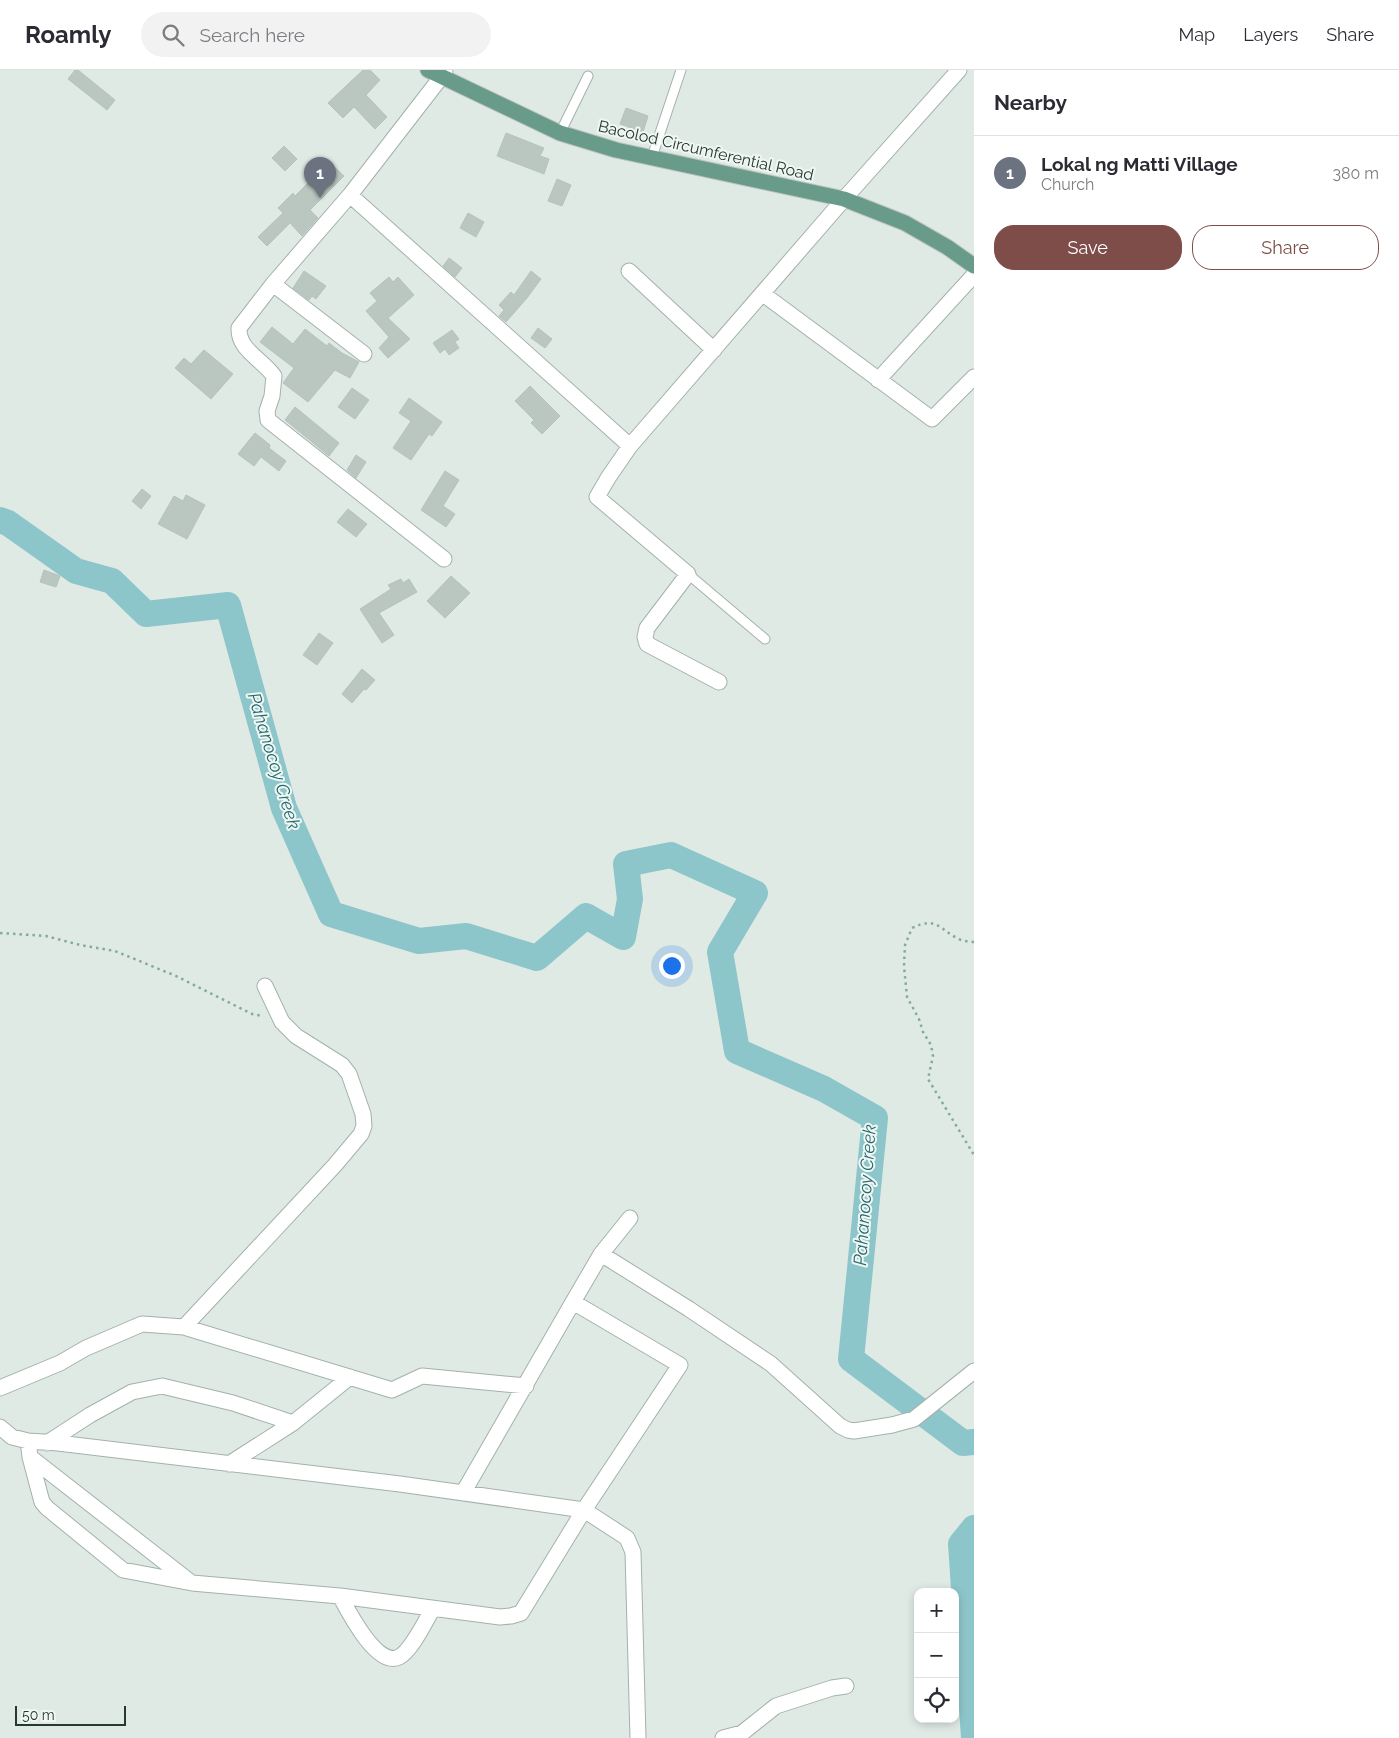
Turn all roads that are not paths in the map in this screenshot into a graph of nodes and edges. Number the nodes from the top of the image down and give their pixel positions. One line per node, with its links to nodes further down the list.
1 (428, 70): 4 (main road, Bacolod Circumferential Road)
2 (681, 70): 7 (lane)
3 (960, 70): 9 (street)
4 (444, 73): 6 (main road, Bacolod Circumferential Road); 8 (street)
5 (588, 76): 6 (lane)
6 (560, 133): 7 (main road, Bacolod Circumferential Road)
7 (652, 157): 9 (main road, Bacolod Circumferential Road)
8 (350, 195): 13 (street); 19 (street)
9 (844, 199): 10 (main road, Bacolod Circumferential Road); 14 (street)
10 (974, 266)
11 (629, 271): 15 (street)
12 (974, 275): 18 (street)
13 (273, 284): 16 (street); 20 (street)
14 (762, 294): 15 (street); 18 (street)
15 (714, 350): 19 (street)
16 (364, 354)
17 (974, 377): 18 (street)
18 (878, 380)
19 (630, 446): 21 (street)
20 (444, 559)
21 (688, 574): 22 (lane); 23 (street)
22 (764, 639)
23 (719, 682)
24 (265, 986): 28 (street)
25 (630, 1218): 26 (street)
26 (601, 1254): 27 (street); 29 (street)
27 (572, 1302): 31 (street); 41 (street)
28 (184, 1327): 30 (street); 32 (street)
29 (974, 1371)
30 (350, 1377): 31 (street); 33 (street)
31 (526, 1386): 40 (street)
32 (0, 1388)
33 (293, 1423): 37 (street); 39 (street)
34 (0, 1427): 36 (street)
35 (28, 1441): 36 (street); 37 (street); 38 (street)
36 (6, 1442)
37 (47, 1442): 39 (street)
38 (30, 1457): 42 (street); 42 (street)
39 (229, 1464): 40 (street)
40 (464, 1493): 41 (street)
41 (584, 1510): 44 (street); 46 (street)
42 (192, 1583): 43 (street)
43 (340, 1596): 44 (street); 44 (street)
44 (432, 1610)
45 (846, 1686): 47 (street)
46 (638, 1738)
47 (723, 1738)

